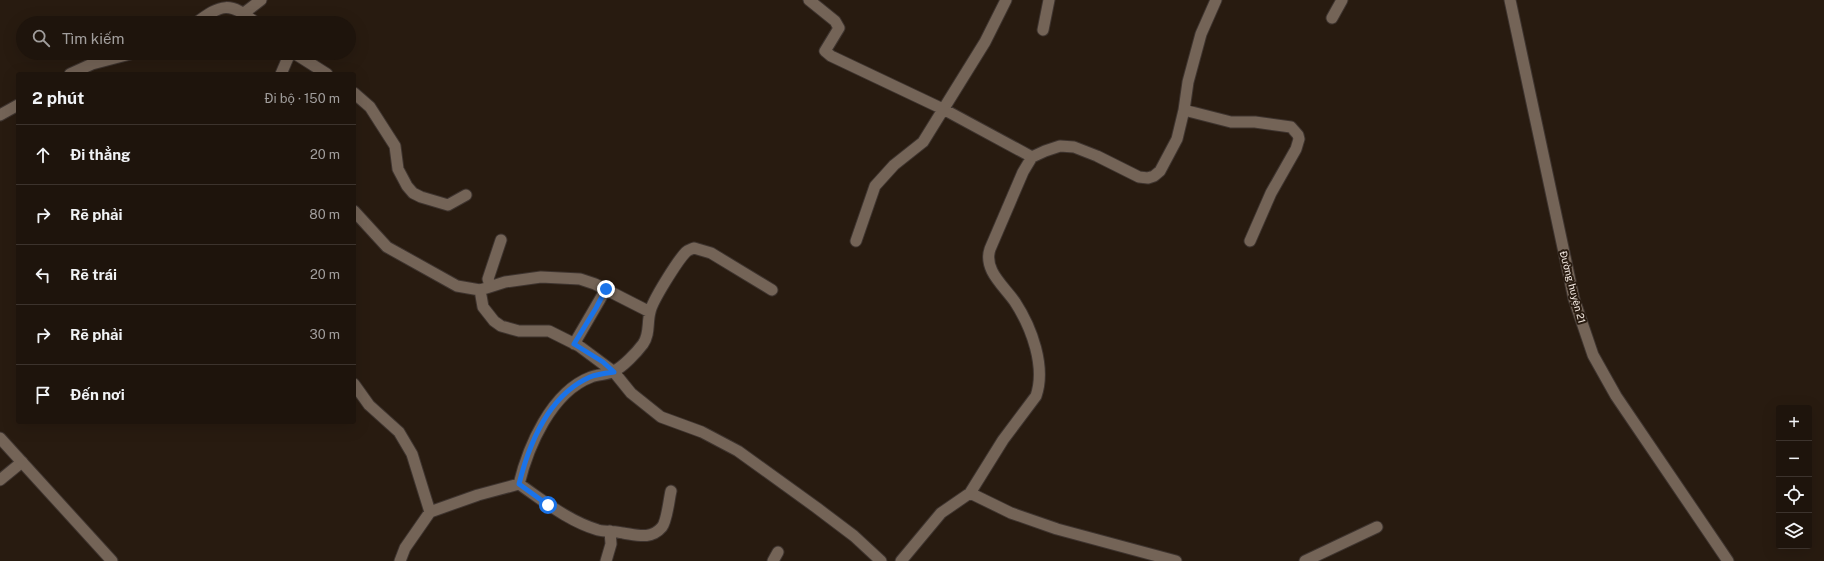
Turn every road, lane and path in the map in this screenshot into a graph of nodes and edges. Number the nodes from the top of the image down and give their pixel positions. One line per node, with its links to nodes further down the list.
1 (261, 0): 8 (street)
2 (809, 0): 21 (street)
3 (1006, 0): 21 (street)
4 (1049, 0): 12 (street)
5 (1216, 0): 22 (street)
6 (1342, 0): 11 (street)
7 (1510, 0): 53 (street, Đường huyện 21)
8 (244, 13): 9 (street); 10 (street)
9 (206, 16)
10 (248, 16)
11 (1332, 18)
12 (1043, 30)
13 (107, 60): 16 (street)
14 (287, 60): 17 (street)
15 (305, 60): 18 (street)
16 (74, 72)
17 (282, 72)
18 (324, 72)
19 (356, 95): 25 (street)
20 (16, 107): 23 (street)
21 (945, 110): 24 (street); 29 (street)
22 (1184, 110): 24 (street); 28 (street)
23 (0, 115)
24 (1032, 157): 42 (street)
25 (466, 195)
26 (356, 213): 30 (street)
27 (501, 240): 30 (street)
28 (1250, 240)
29 (856, 241)
30 (485, 288): 31 (street); 34 (street)
31 (606, 289): 33 (street); 34 (street)
32 (772, 290): 33 (street)
33 (650, 312): 35 (street)
34 (574, 344): 35 (street)
35 (614, 372): 40 (street); 49 (street)
36 (356, 387): 43 (street)
37 (0, 438): 38 (street)
38 (22, 462): 39 (street); 46 (street)
39 (0, 480)
40 (519, 484): 43 (street); 45 (street)
41 (671, 491): 45 (street)
42 (970, 493): 50 (street); 51 (street)
43 (430, 512): 47 (street)
44 (1377, 527): 52 (street)
45 (610, 531): 48 (street)
46 (112, 561)
47 (400, 561)
48 (606, 561)
49 (881, 561)
50 (901, 561)
51 (1176, 561)
52 (1305, 561)
53 (1728, 561)

